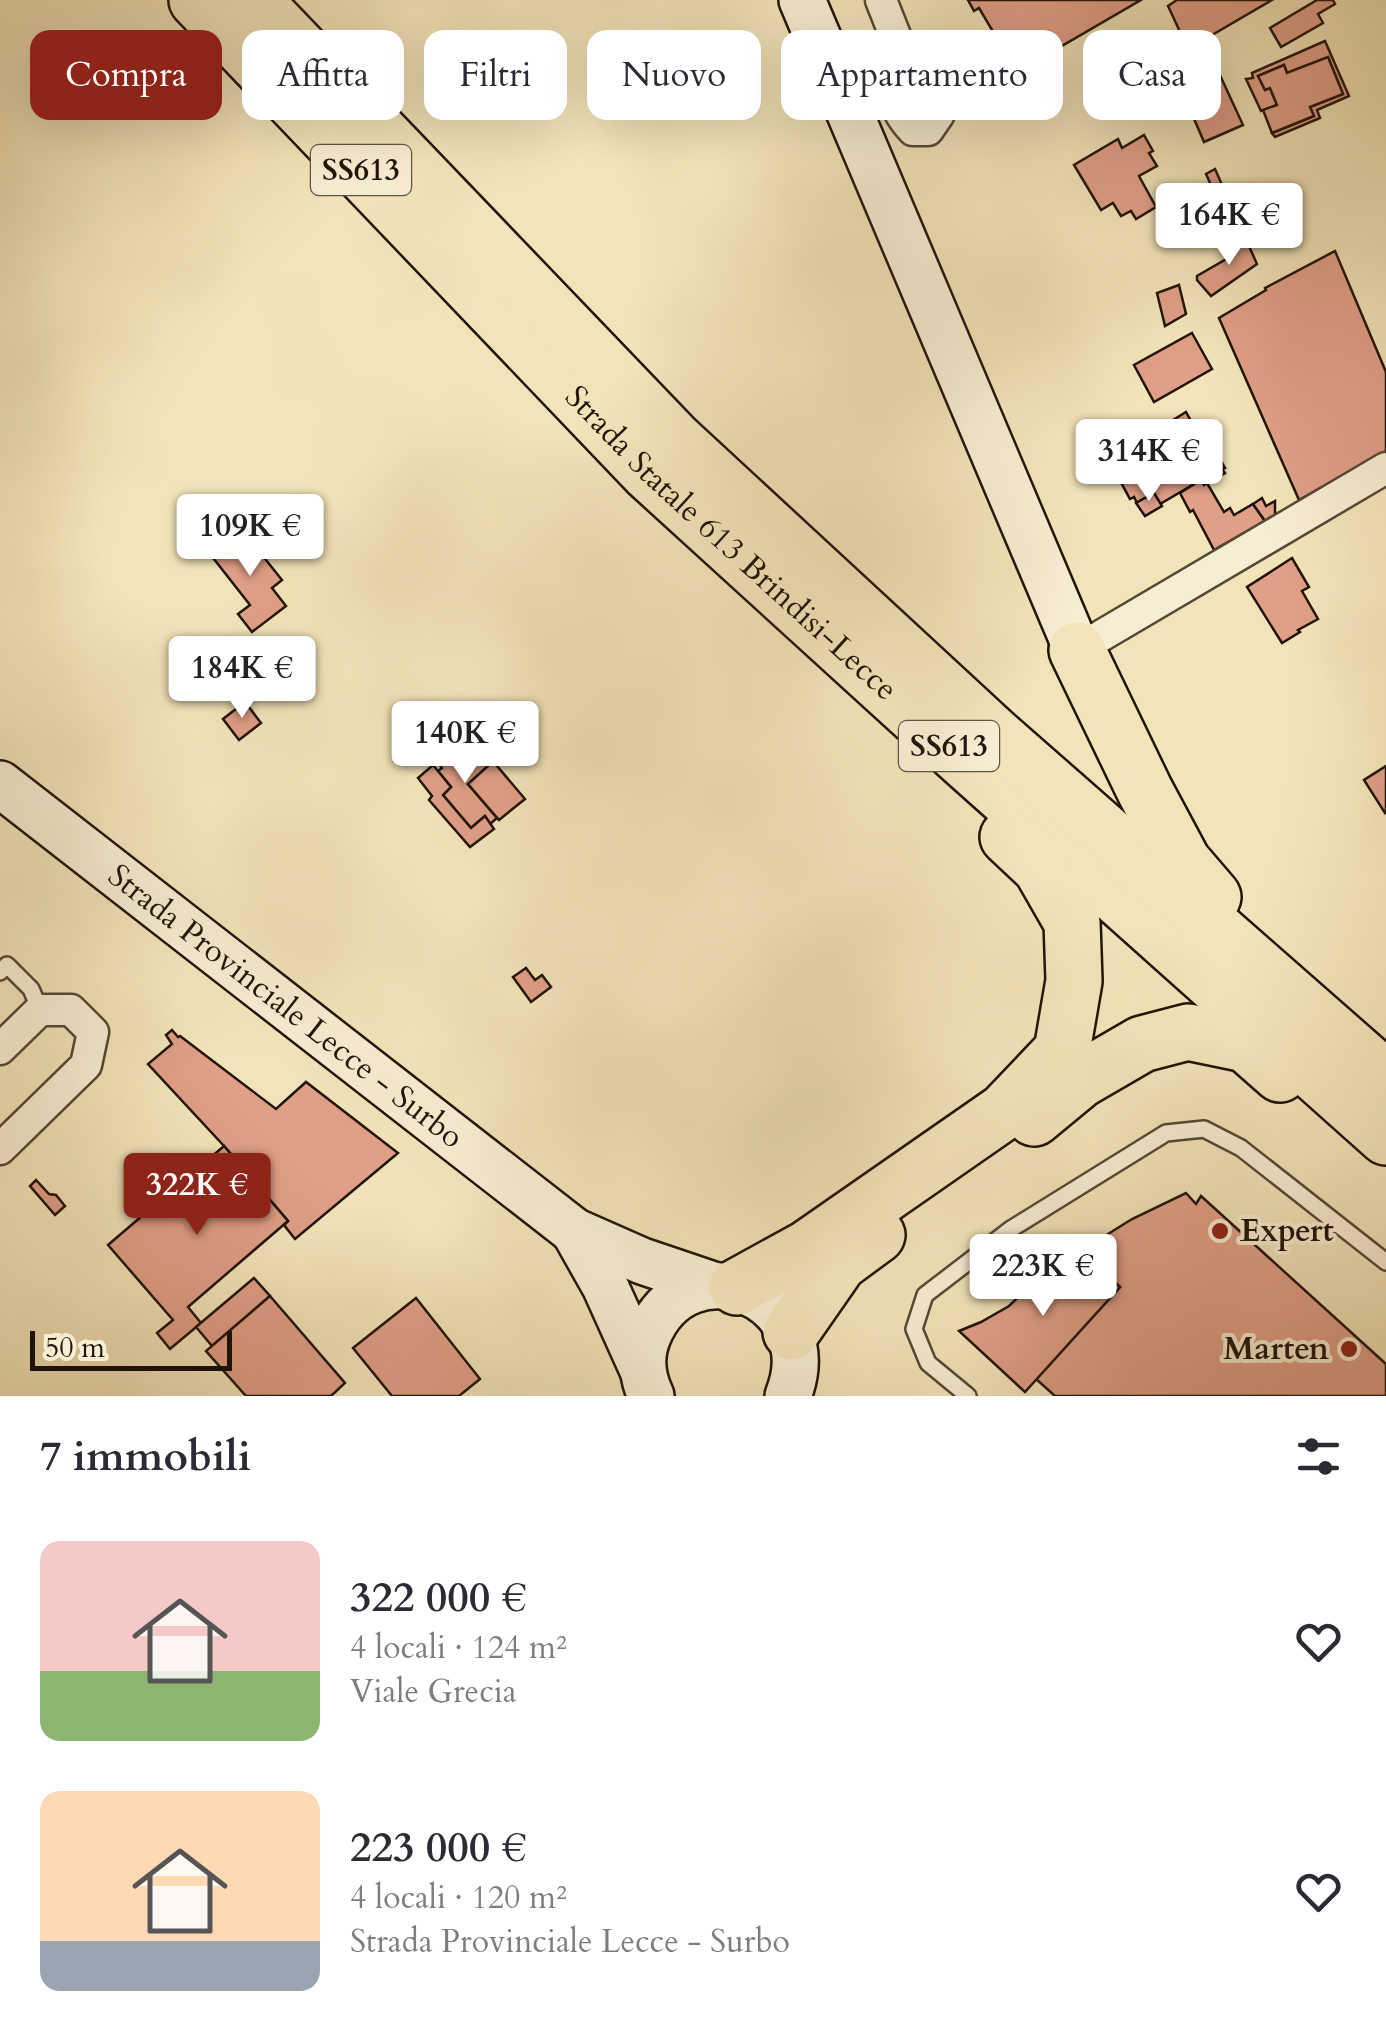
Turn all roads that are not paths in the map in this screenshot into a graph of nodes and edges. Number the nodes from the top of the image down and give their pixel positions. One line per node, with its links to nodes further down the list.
1 (197, 0): 7 (highway, Strada Statale 613 Brindisi-Lecce / SS613)
2 (253, 0): 14 (highway, Strada Statale 613 Brindisi-Lecce / SS613)
3 (802, 0): 8 (street)
4 (881, 0): 5 (street)
5 (893, 30)
6 (1386, 468): 8 (street)
7 (808, 618): 15 (highway, Strada Statale 613 Brindisi-Lecce / SS613); 20 (highway)
8 (1077, 650): 13 (highway)
9 (0, 784): 18 (street, Strada Provinciale Lecce - Surbo)
10 (0, 972): 11 (lane)
11 (40, 1010): 12 (street); 16 (street)
12 (0, 1049)
13 (1386, 1054)
14 (1386, 1079)
15 (1386, 1137)
16 (0, 1148)
17 (1386, 1168): 21 (highway)
18 (574, 1231): 20 (street, Strada Provinciale Lecce - Surbo); 22 (street, Strada Provinciale Lecce - Surbo)
19 (1386, 1262): 24 (lane)
20 (725, 1286): 21 (street, Strada Provinciale Lecce - Surbo); 22 (street)
21 (792, 1361): 23 (street)
22 (646, 1388)
23 (825, 1396)
24 (968, 1396)

